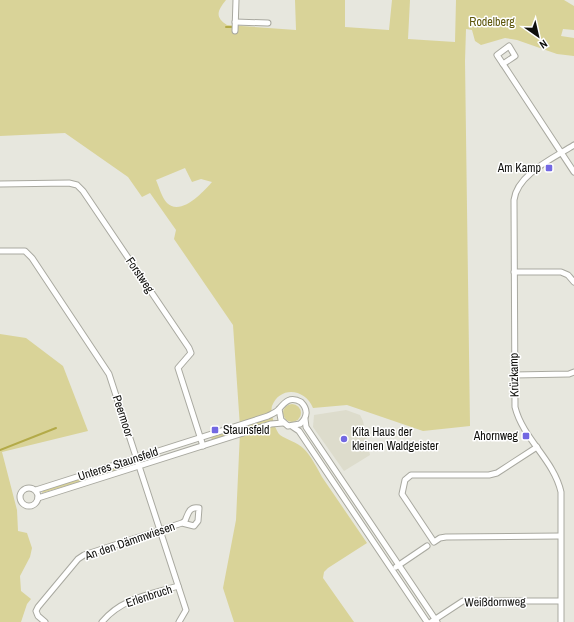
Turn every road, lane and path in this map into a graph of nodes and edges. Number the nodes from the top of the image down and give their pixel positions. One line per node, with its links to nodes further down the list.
1 (236, 0): 2 (street)
2 (235, 22): 3 (street); 4 (street)
3 (268, 23)
4 (235, 31)
5 (503, 64): 7 (street)
6 (574, 145): 7 (street, Krüzkamp)
7 (562, 153): 8 (street); 11 (street, Krüzkamp)
8 (574, 172)
9 (0, 184): 19 (street, Forstweg)
10 (0, 251): 22 (street, Peermoor)
11 (514, 272): 12 (street); 14 (street, Krüzkamp)
12 (574, 282)
13 (574, 372): 14 (street)
14 (514, 375): 21 (street, Krüzkamp)
15 (279, 409): 16 (street, Unteres Staunsfeld); 17 (street); 19 (street, Unteres Staunsfeld)
16 (305, 419): 18 (street); 30 (street)
17 (283, 423): 18 (street, Unteres Staunsfeld); 20 (street, Unteres Staunsfeld)
18 (292, 426): 31 (street)
19 (200, 438): 20 (street); 22 (street, Unteres Staunsfeld)
20 (203, 446): 23 (street, Unteres Staunsfeld)
21 (537, 447): 28 (street, Krüzkamp); 29 (street)
22 (136, 458): 23 (street, Peermoor); 24 (street, Unteres Staunsfeld)
23 (139, 466): 25 (street, Unteres Staunsfeld); 27 (street, Peermoor)
24 (36, 490): 25 (street); 25 (street, Unteres Staunsfeld)
25 (38, 498)
26 (182, 523): 27 (street, An den Dämmwiesen)
27 (160, 530): 32 (street, Peermoor); 35 (street, An den Dämmwiesen)
28 (560, 536): 29 (street); 33 (street, Krüzkamp)
29 (431, 544): 30 (street)
30 (399, 565): 31 (street); 34 (street)
31 (392, 569): 38 (street)
32 (178, 586): 36 (street, Erlenbruch); 37 (street, Peermoor)
33 (560, 601): 34 (street, Weißdornweg); 39 (street, Krüzkamp)
34 (434, 621)
35 (45, 622)
36 (102, 622)
37 (179, 622)
38 (427, 622)
39 (561, 622)

